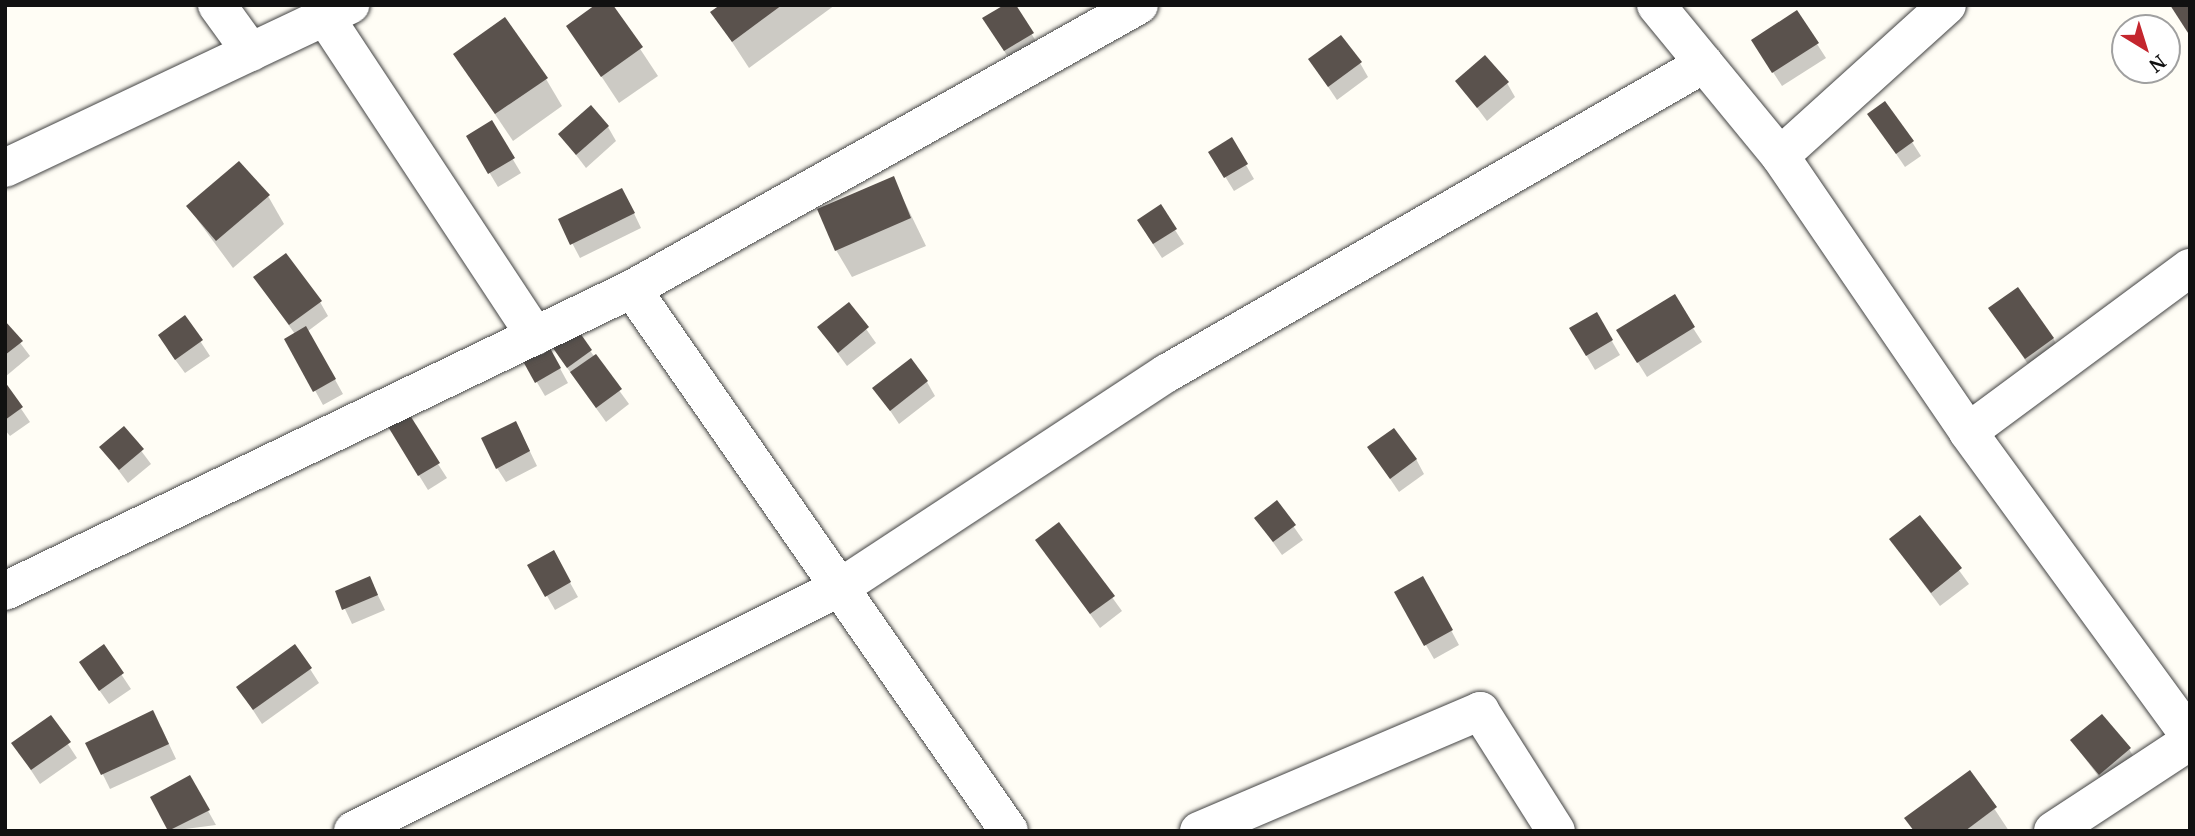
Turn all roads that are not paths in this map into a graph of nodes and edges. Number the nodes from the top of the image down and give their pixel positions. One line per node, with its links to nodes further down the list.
1 (217, 5): 6 (street)
2 (1139, 5): 11 (street)
3 (1656, 5): 7 (street)
4 (1947, 5): 8 (street)
5 (338, 11): 6 (street); 12 (street)
6 (251, 52): 9 (street)
7 (1704, 64): 8 (street); 14 (street)
8 (1780, 156): 13 (street)
9 (5, 168)
10 (2190, 268): 13 (street)
11 (632, 289): 12 (street); 14 (street)
12 (535, 336): 15 (street)
13 (1968, 432): 16 (street)
14 (841, 587): 17 (street); 18 (street)
15 (5, 591)
16 (2190, 739): 21 (street)
17 (353, 831)
18 (1009, 831)
19 (1199, 831): 20 (street)
20 (1556, 831)
21 (2053, 831)

